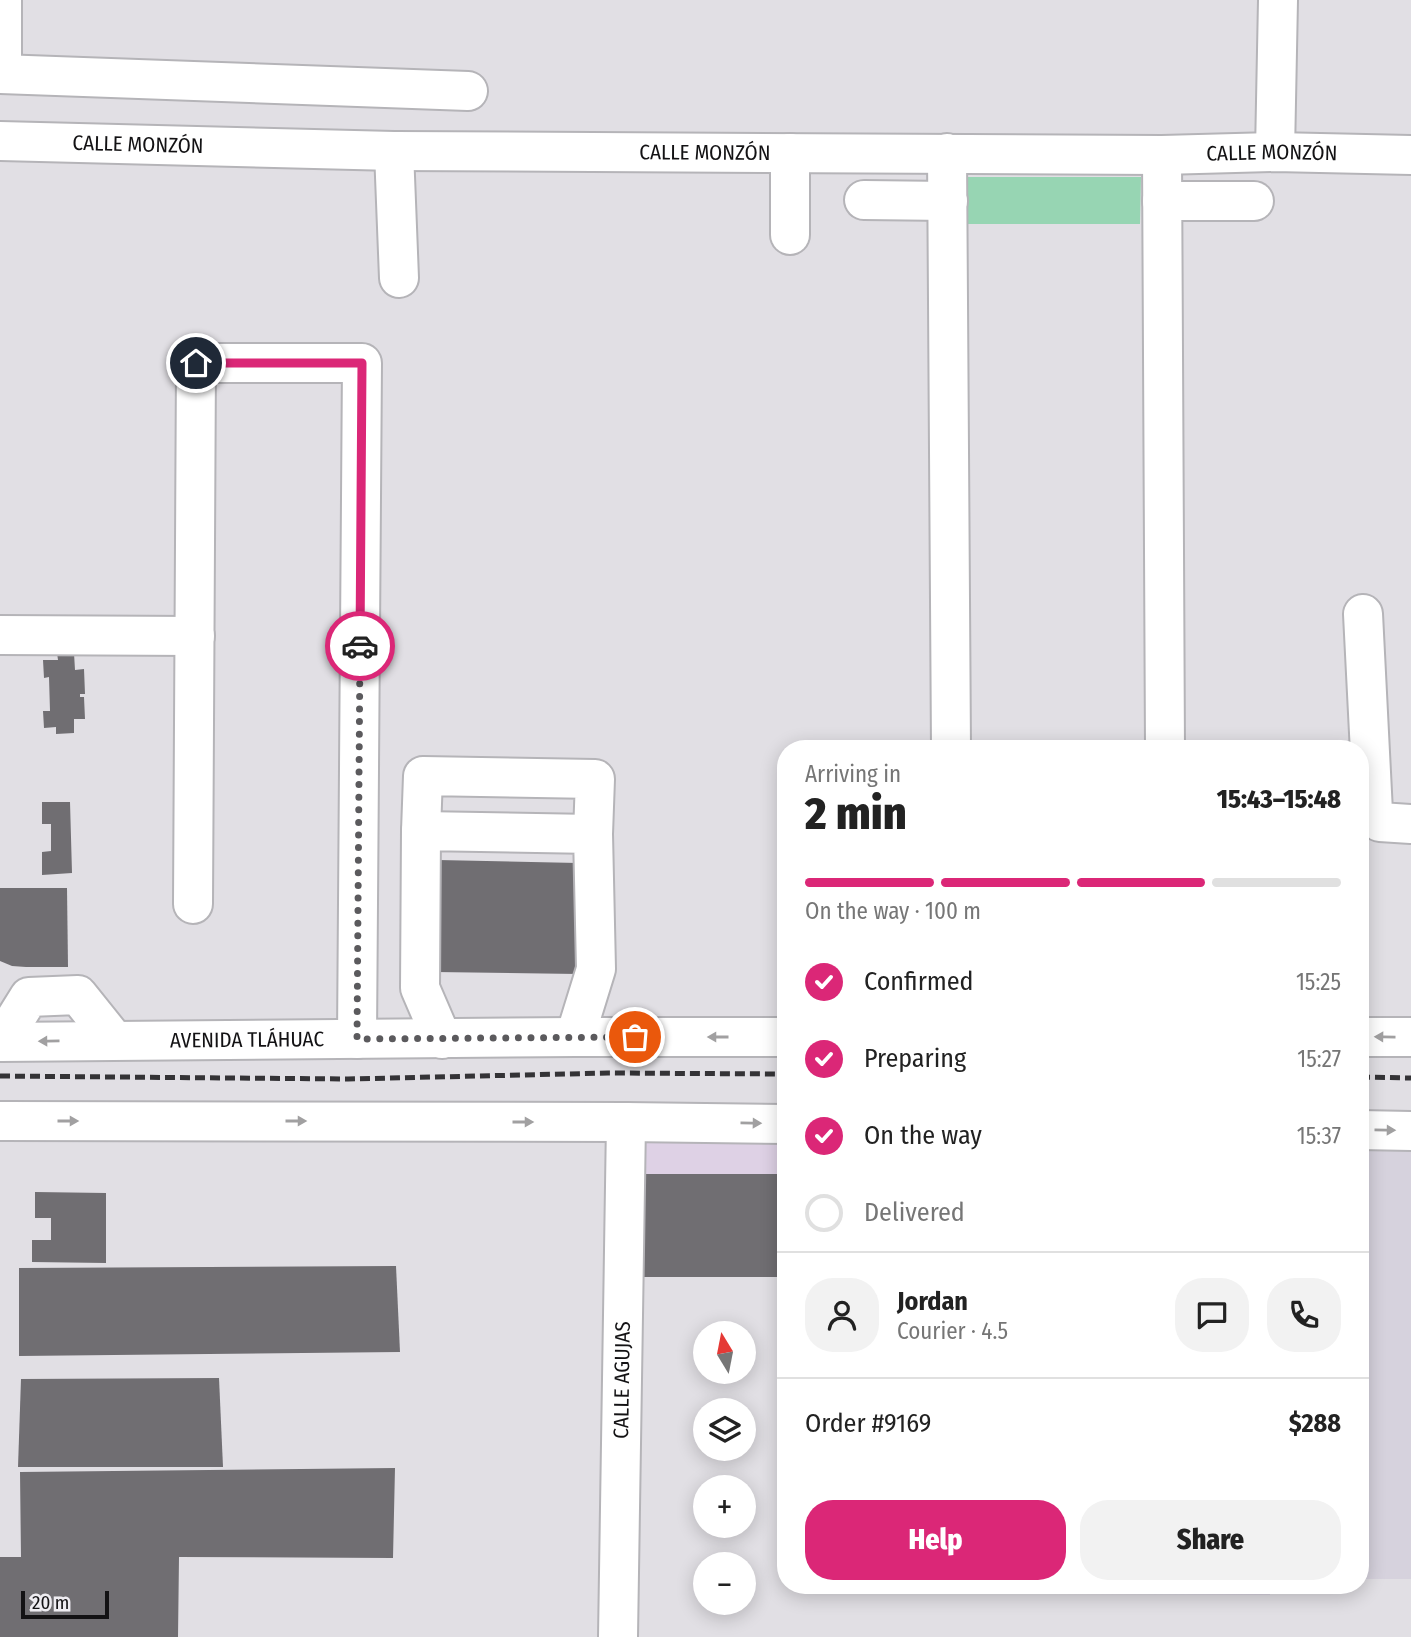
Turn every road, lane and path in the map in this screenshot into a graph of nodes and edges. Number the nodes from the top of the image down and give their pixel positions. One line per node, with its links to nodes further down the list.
1 (2, 0): 3 (street)
2 (1278, 0): 7 (street)
3 (1, 74): 4 (street)
4 (468, 91)
5 (0, 141): 6 (street, CALLE MONZÓN)
6 (394, 151): 8 (street, CALLE MONZÓN); 17 (street)
7 (1275, 152): 10 (street, CALLE MONZÓN); 11 (street, CALLE MONZÓN)
8 (790, 153): 9 (street, CALLE MONZÓN); 16 (street)
9 (947, 153): 10 (street, CALLE MONZÓN); 13 (street)
10 (1162, 155): 14 (street)
11 (1411, 155)
12 (864, 200): 13 (street)
13 (948, 201): 21 (street)
14 (1162, 201): 15 (street); 22 (street)
15 (1254, 201)
16 (790, 235)
17 (399, 278)
18 (1363, 614): 23 (street)
19 (0, 635): 20 (street)
20 (195, 636): 26 (street); 31 (street)
21 (951, 740)
22 (1166, 740)
23 (1411, 824)
24 (421, 831): 25 (street); 25 (street); 32 (street)
25 (593, 834): 27 (street)
26 (193, 904)
27 (575, 1037): 28 (street, AVENIDA TLÁHUAC, one-way to 27); 32 (street, AVENIDA TLÁHUAC)
28 (777, 1037)
29 (1369, 1037): 30 (street, one-way to 29)
30 (1411, 1037)
31 (357, 1039): 32 (street, AVENIDA TLÁHUAC); 33 (street, AVENIDA TLÁHUAC)
32 (442, 1039)
33 (1, 1042)
34 (0, 1121): 35 (street, one-way to 35)
35 (626, 1122): 36 (street, one-way to 36); 39 (street, CALLE AGUJAS)
36 (777, 1124)
37 (1369, 1130): 38 (street, one-way to 38)
38 (1411, 1131)
39 (618, 1637)

